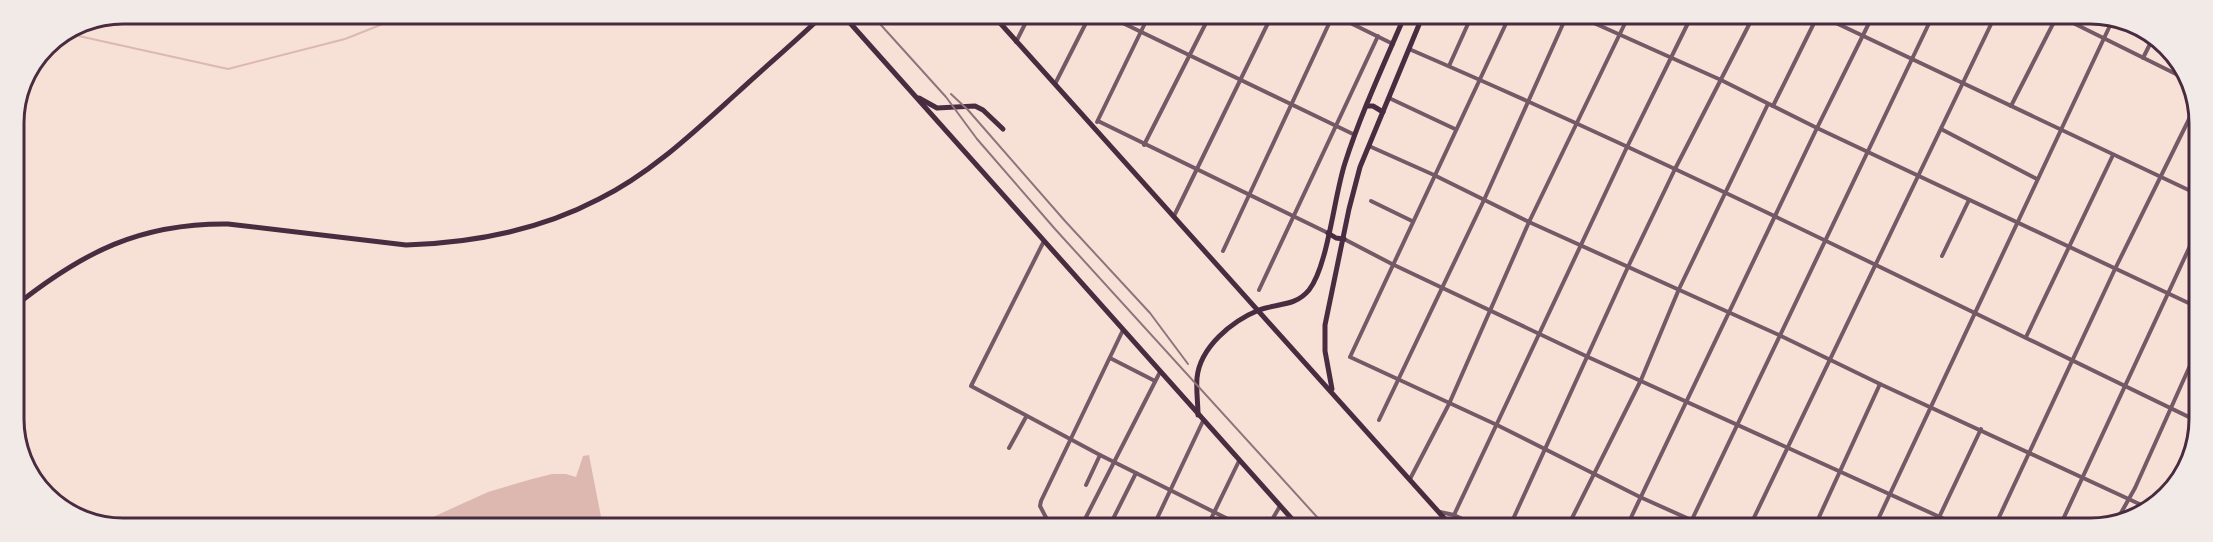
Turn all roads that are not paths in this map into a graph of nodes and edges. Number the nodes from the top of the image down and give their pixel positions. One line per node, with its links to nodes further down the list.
1 (813, 24): 108 (main road)
2 (850, 24): 49 (main road)
3 (1001, 24): 34 (main road)
4 (1026, 24): 34 (street)
5 (1085, 24): 47 (street)
6 (1125, 24): 29 (street)
7 (1144, 24): 29 (street)
8 (1206, 24): 38 (street)
9 (1268, 24): 44 (street)
10 (1330, 24): 52 (street)
11 (1353, 24): 31 (street)
12 (1401, 24): 35 (main road)
13 (1419, 24): 37 (main road)
14 (1468, 24): 42 (street)
15 (1506, 24): 45 (street)
16 (1563, 24): 51 (street)
17 (1597, 24): 30 (street)
18 (1625, 24): 30 (street)
19 (1688, 24): 39 (street)
20 (1749, 24): 46 (street)
21 (1814, 24): 53 (street)
22 (1837, 24): 32 (street)
23 (1870, 24): 32 (street)
24 (1929, 24): 41 (street)
25 (1991, 24): 48 (street)
26 (2054, 24): 55 (street)
27 (2075, 24): 33 (street)
28 (2110, 26): 33 (street)
29 (1140, 31): 38 (street); 58 (street)
30 (1620, 34): 39 (street); 59 (street)
31 (1378, 36): 35 (street); 60 (street)
32 (1863, 37): 41 (street); 62 (street)
33 (2104, 38): 40 (street); 66 (street)
34 (1017, 42): 47 (main road)
35 (1393, 44): 54 (main road)
36 (2150, 45): 40 (street)
37 (1409, 49): 42 (street); 50 (main road)
38 (1190, 55): 44 (street); 68 (street)
39 (1671, 58): 46 (street); 70 (street)
40 (2143, 58): 43 (street)
41 (1912, 60): 48 (street); 71 (street)
42 (1449, 66): 45 (street)
43 (2177, 74)
44 (1240, 80): 52 (street); 74 (street)
45 (1479, 80): 51 (street); 64 (street)
46 (1721, 80): 53 (street); 73 (street)
47 (1055, 84): 61 (main road)
48 (1962, 84): 55 (street); 65 (street)
49 (912, 93): 63 (main road); 93 (main road)
50 (1388, 98): 56 (main road); 64 (street)
51 (1528, 101): 59 (street); 82 (street)
52 (1292, 105): 60 (street); 81 (street)
53 (1770, 105): 62 (street); 80 (street)
54 (1367, 106): 56 (main road); 67 (main road)
55 (2011, 106): 66 (street)
56 (1383, 112): 69 (main road)
57 (2189, 120): 77 (street)
58 (1098, 121): 61 (street); 68 (street)
59 (1577, 124): 70 (street); 89 (street)
60 (1336, 127): 67 (street); 85 (street)
61 (1093, 128): 87 (main road)
62 (1817, 128): 71 (street); 86 (street)
63 (1003, 129)
64 (1455, 129): 75 (street)
65 (1941, 129): 76 (street); 78 (street)
66 (2062, 130): 72 (street); 78 (street)
67 (1354, 135): 91 (main road)
68 (1144, 145): 74 (street)
69 (1369, 146): 75 (street); 92 (main road)
70 (1627, 147): 73 (street); 95 (street)
71 (1868, 152): 76 (street); 94 (street)
72 (2113, 154): 77 (street); 96 (street)
73 (1675, 169): 80 (street); 102 (street)
74 (1197, 170): 81 (street); 87 (street)
75 (1434, 175): 82 (street); 88 (street)
76 (1918, 176): 83 (street); 101 (street)
77 (2162, 177): 79 (street); 103 (street)
78 (2037, 179): 90 (street)
79 (2189, 190)
80 (1726, 193): 86 (street); 105 (street)
81 (1249, 195): 85 (street); 98 (street)
82 (1484, 200): 89 (street); 104 (street)
83 (1968, 200): 90 (street); 99 (street)
84 (1371, 201): 88 (street)
85 (1293, 216): 91 (street); 106 (street)
86 (1774, 216): 94 (street); 112 (street)
87 (1174, 217): 110 (main road)
88 (1412, 221): 100 (street)
89 (1529, 222): 95 (street); 111 (street)
90 (2016, 222): 96 (street); 113 (street)
91 (1328, 233): 92 (main road); 110 (main road)
92 (1344, 239): 100 (street); 129 (main road)
93 (1044, 240): 114 (main road); 135 (street)
94 (1826, 241): 101 (street); 116 (street)
95 (1581, 246): 102 (street); 115 (street)
96 (2068, 247): 103 (street); 117 (street)
97 (2189, 249): 107 (street)
98 (1223, 251)
99 (1942, 256)
100 (1392, 264): 104 (street); 124 (street)
101 (1875, 265): 113 (street); 120 (street)
102 (1628, 267): 105 (street); 118 (street)
103 (2115, 269): 107 (street); 121 (street)
104 (1441, 288): 111 (street); 124 (street)
105 (1679, 289): 112 (street); 125 (street)
106 (1259, 290)
107 (2169, 293): 109 (street); 128 (street)
108 (24, 299)
109 (2189, 303)
110 (1260, 310): 129 (main road); 134 (main road)
111 (1490, 310): 115 (street); 131 (street)
112 (1728, 312): 116 (street); 130 (street)
113 (1975, 313): 117 (street); 132 (street)
114 (1123, 330): 119 (street); 123 (main road)
115 (1540, 334): 118 (street); 139 (street)
116 (1779, 335): 120 (street); 140 (street)
117 (2026, 338): 121 (street)
118 (1588, 357): 125 (street); 145 (street)
119 (1110, 358): 126 (street); 142 (street)
120 (1829, 360): 127 (street); 144 (street)
121 (2073, 361): 128 (street); 146 (street)
122 (2189, 367): 133 (street)
123 (1160, 372): 126 (street); 134 (main road)
124 (1398, 379): 131 (street); 137 (street)
125 (1641, 380): 130 (street); 152 (street)
126 (1155, 381): 149 (street)
127 (1880, 384): 132 (street); 150 (street)
128 (2126, 386): 133 (street); 153 (street)
129 (1333, 392): 154 (main road)
130 (1686, 402): 140 (street); 158 (street)
131 (1449, 404): 139 (street); 154 (street)
132 (1931, 407): 141 (street); 157 (street)
133 (2170, 408): 136 (street); 159 (street)
134 (1198, 415): 138 (main road)
135 (1026, 417): 142 (street); 143 (street)
136 (2189, 417)
137 (1379, 420)
138 (1203, 421): 148 (main road); 156 (street)
139 (1497, 425): 145 (street); 165 (street)
140 (1738, 426): 144 (street); 181 (street)
141 (1981, 429): 146 (street); 166 (street)
142 (1070, 440): 147 (street); 167 (street)
143 (1009, 448)
144 (1788, 448): 150 (street); 182 (street)
145 (1545, 449): 152 (street); 177 (street)
146 (2028, 451): 153 (street); 186 (street)
147 (1100, 455): 149 (street); 155 (street)
148 (1239, 460): 161 (main road); 163 (street)
149 (1115, 462): 151 (street); 168 (street)
150 (1841, 472): 157 (street); 183 (street)
151 (1136, 473): 156 (street); 169 (street)
152 (1593, 473): 158 (street); 178 (street)
153 (2082, 478): 159 (street); 187 (street)
154 (1410, 479): 162 (main road)
155 (1086, 484)
156 (1171, 491): 163 (street); 170 (street)
157 (1891, 494): 166 (street); 184 (street)
158 (1640, 497): 179 (street); 180 (street)
159 (2129, 499): 160 (street); 164 (street)
160 (2139, 504)
161 (1280, 506): 173 (street); 174 (main road)
162 (1439, 512): 165 (street); 175 (main road)
163 (1214, 513): 171 (street); 172 (street)
164 (2121, 513)
165 (1454, 515): 176 (street)
166 (1939, 516): 185 (street)
167 (1046, 518)
168 (1086, 518)
169 (1114, 518)
170 (1158, 518)
171 (1212, 518)
172 (1225, 518)
173 (1274, 518)
174 (1291, 518)
175 (1444, 518)
176 (1460, 518)
177 (1514, 518)
178 (1572, 518)
179 (1631, 518)
180 (1687, 518)
181 (1692, 518)
182 (1754, 518)
183 (1819, 518)
184 (1879, 518)
185 (1943, 518)
186 (1998, 518)
187 (2064, 518)

